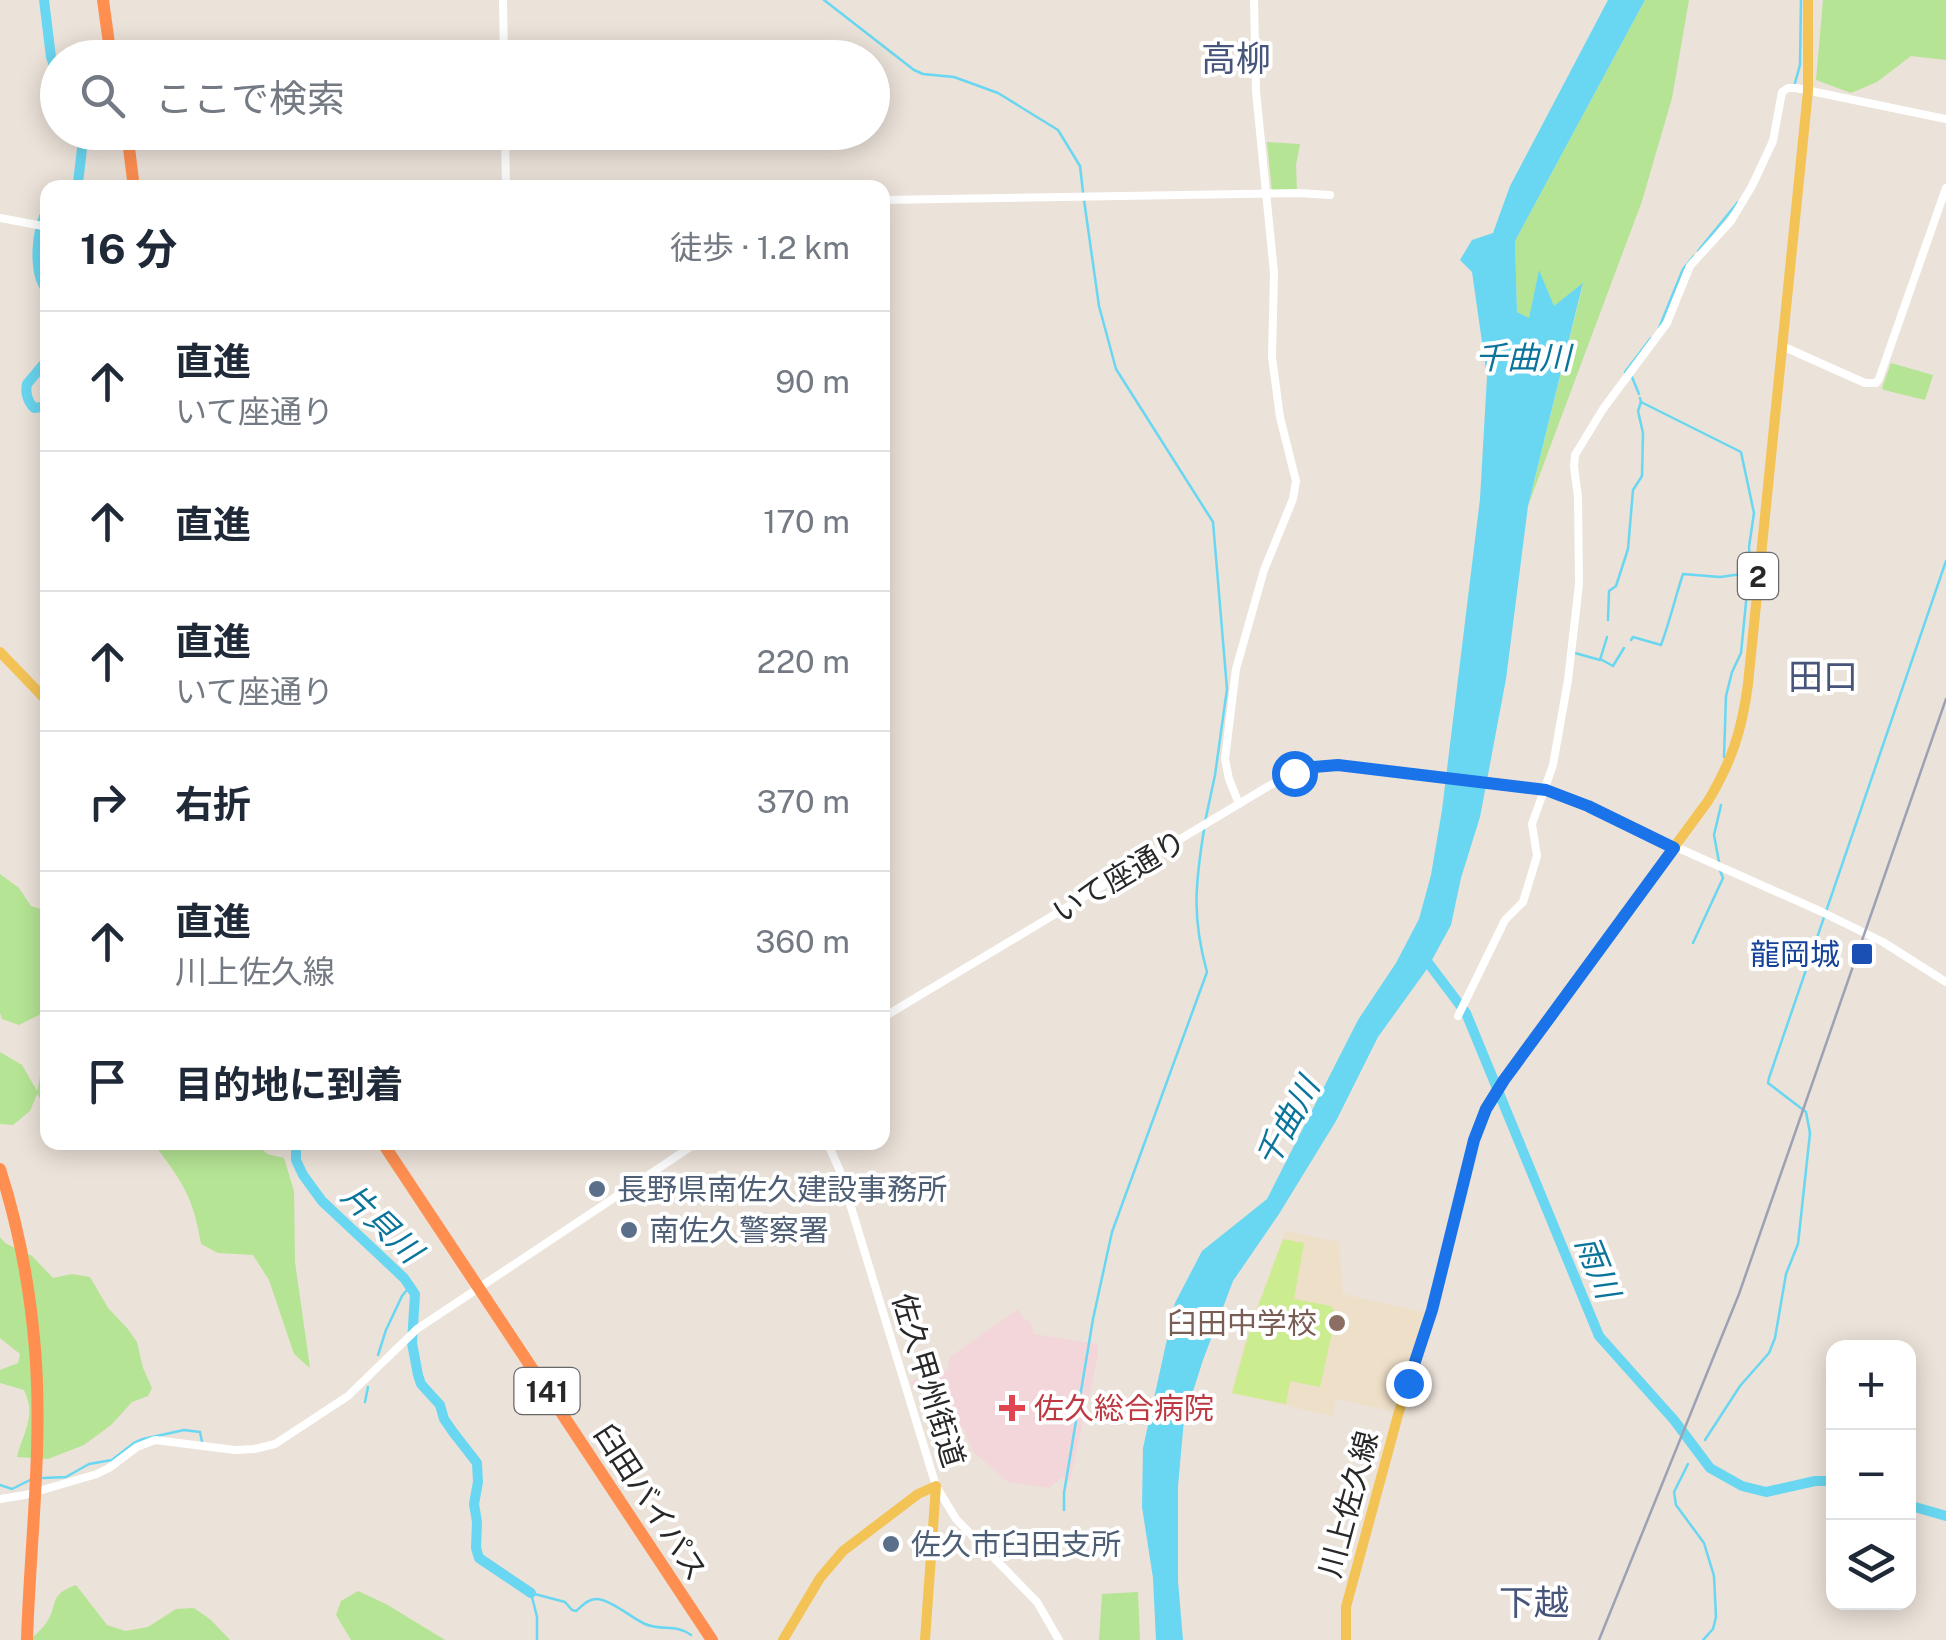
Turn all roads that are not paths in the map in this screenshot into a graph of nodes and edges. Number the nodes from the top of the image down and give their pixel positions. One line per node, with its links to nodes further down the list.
1 (103, 0): 6 (highway)
2 (111, 0): 7 (highway)
3 (503, 0): 8 (street)
4 (1254, 0): 16 (street)
5 (1808, 0): 9 (main road, 2)
6 (111, 40)
7 (113, 40)
8 (504, 40)
9 (1808, 91): 10 (street); 21 (main road, 2); 24 (street)
10 (1946, 119)
11 (126, 150): 13 (highway)
12 (506, 150): 14 (street)
13 (129, 180)
14 (506, 180)
15 (1946, 188): 21 (street)
16 (1267, 194): 17 (street); 18 (street); 25 (street)
17 (1330, 195)
18 (890, 200)
19 (0, 218): 20 (street)
20 (40, 226)
21 (1782, 346): 26 (main road, 2)
22 (0, 652): 23 (main road)
23 (40, 694)
24 (1546, 790): 25 (street, いて座通り); 26 (street); 29 (street)
25 (1239, 804): 28 (street, いて座通り)
26 (1674, 848): 27 (street); 46 (main road, 川上佐久線 / 2)
27 (1946, 982)
28 (890, 1013)
29 (1458, 1016)
30 (380, 1150): 37 (highway, 臼田バイパス / 141)
31 (387, 1150): 37 (highway, 臼田バイパス / 141)
32 (686, 1150): 37 (street)
33 (831, 1150): 38 (street, 佐久甲州街道)
34 (0, 1170): 36 (highway)
35 (0, 1187): 36 (highway)
36 (27, 1284): 40 (highway)
37 (476, 1290): 39 (street); 41 (highway, 臼田バイパス / 141); 42 (highway, 臼田バイパス / 141)
38 (936, 1486): 43 (main road); 44 (main road, 佐久甲州街道); 45 (street)
39 (0, 1498)
40 (28, 1640)
41 (703, 1640)
42 (712, 1640)
43 (783, 1640)
44 (926, 1640)
45 (1059, 1640)
46 (1346, 1640)

